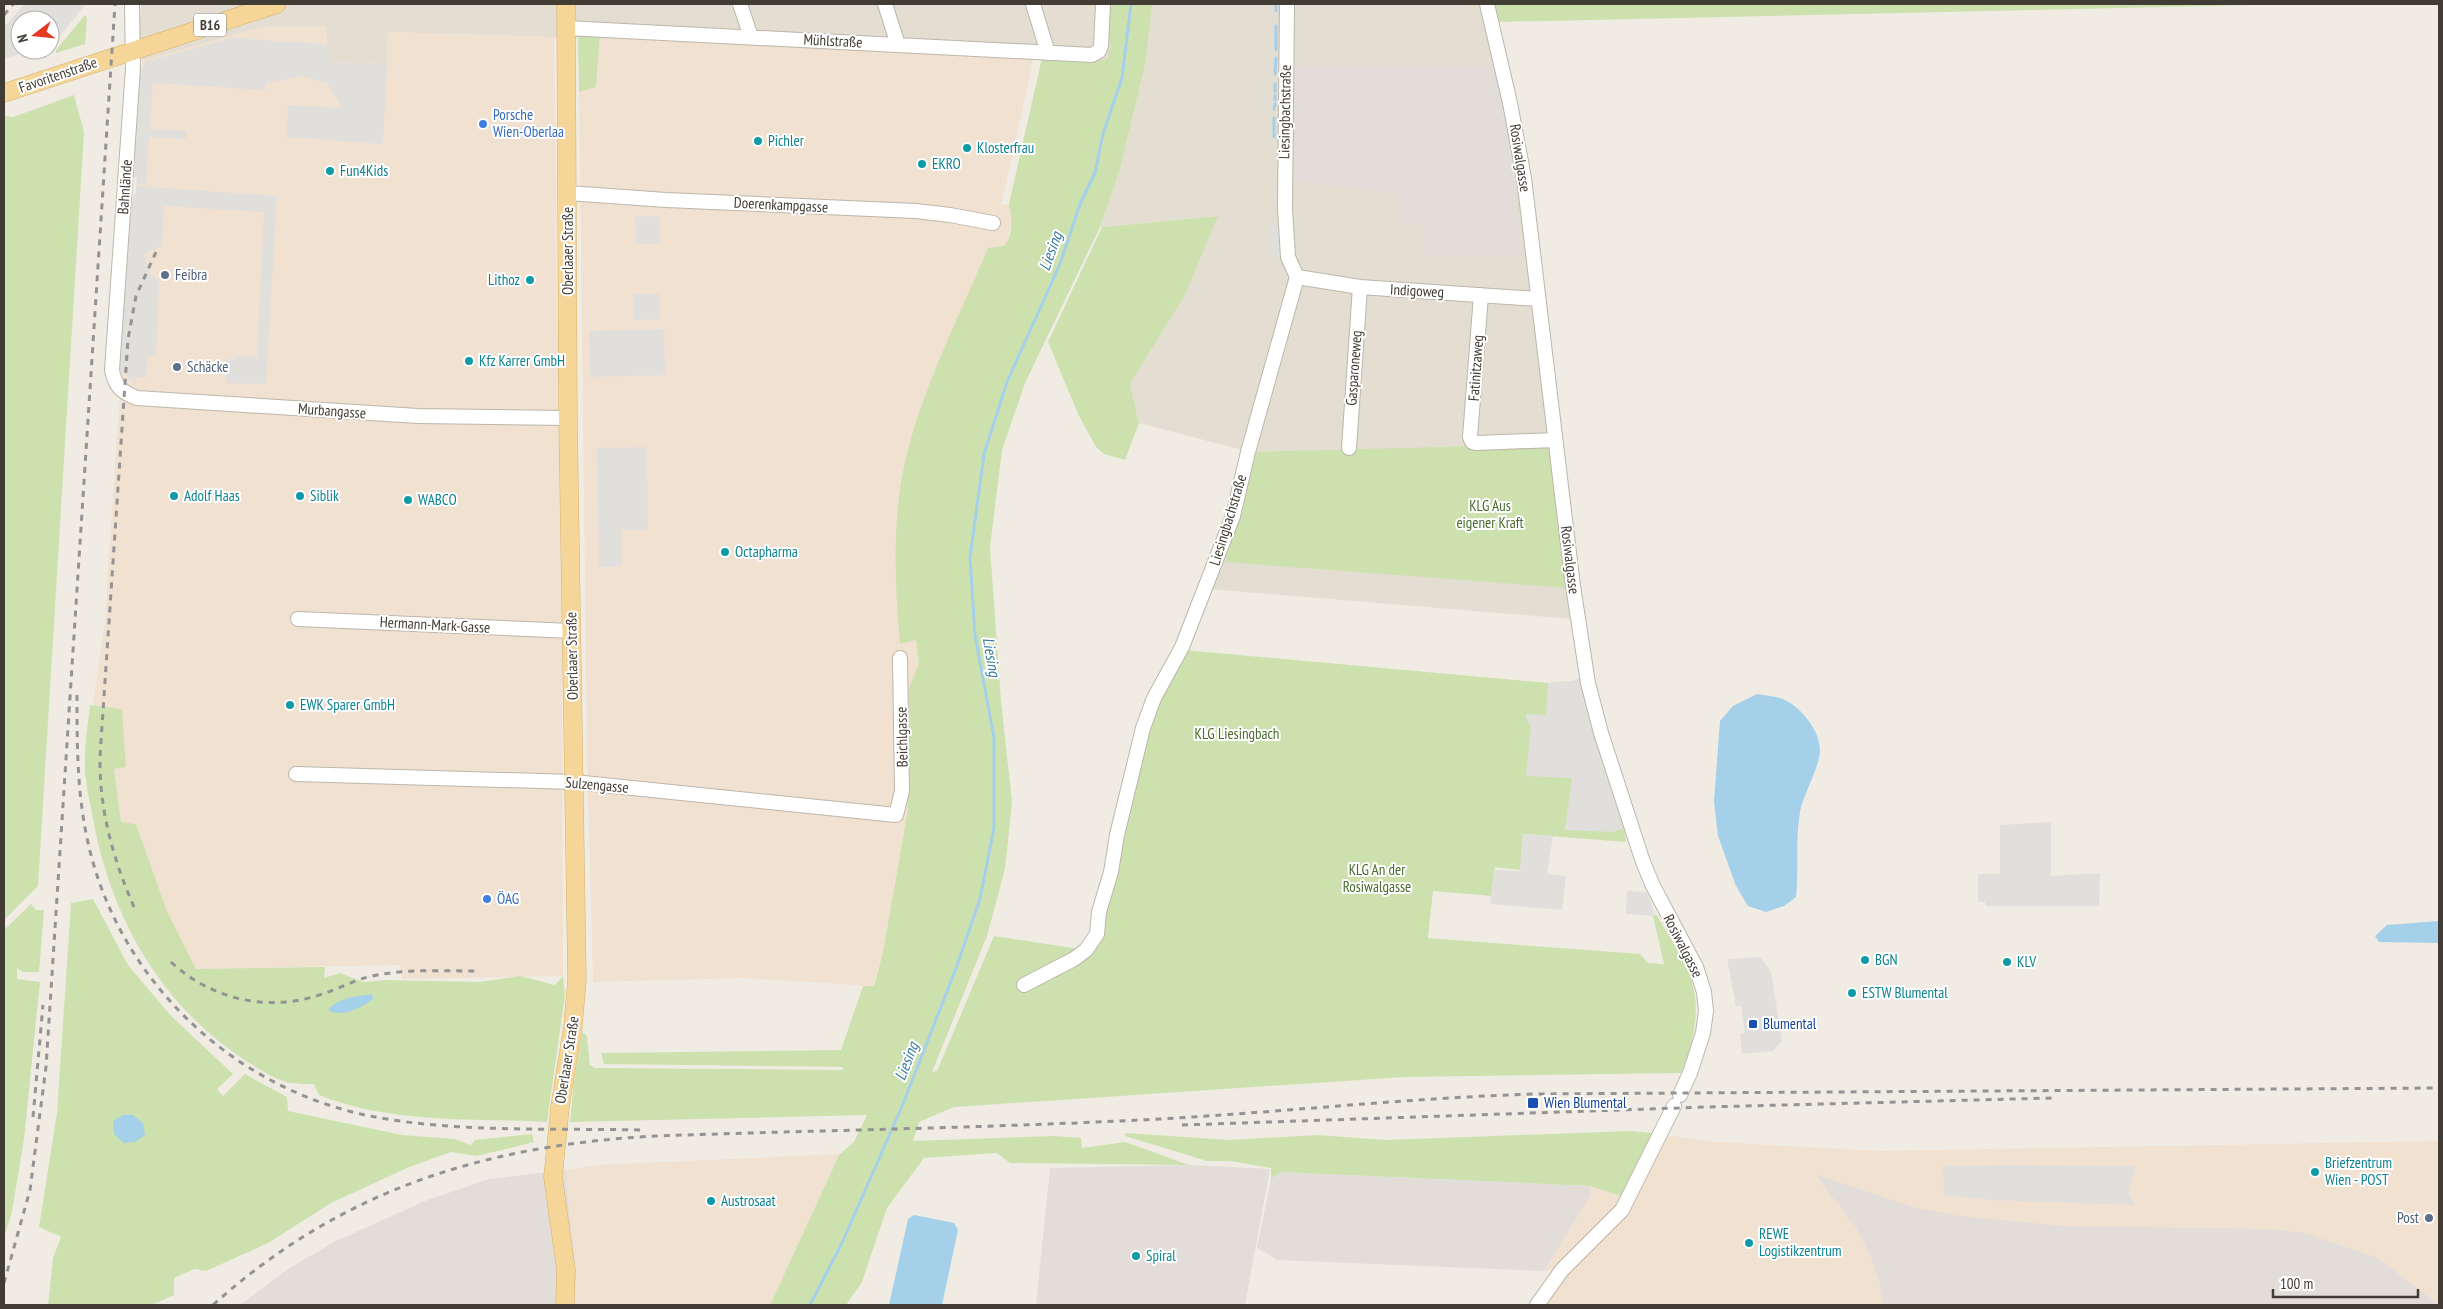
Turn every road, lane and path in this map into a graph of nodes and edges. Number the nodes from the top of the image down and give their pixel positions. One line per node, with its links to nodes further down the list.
1 (132, 4): 13 (street, Bahnlände)
2 (277, 4): 13 (main road, B16)
3 (566, 4): 10 (main road, Oberlaaer Straße)
4 (740, 4): 11 (street)
5 (885, 4): 12 (street)
6 (1033, 4): 14 (street)
7 (1103, 4): 14 (street, Mühlstraße)
8 (1287, 4): 18 (street, Liesingbachstraße)
9 (1487, 4): 21 (street, Rosiwalgasse)
10 (566, 28): 11 (street, Mühlstraße); 16 (main road, Oberlaaer Straße)
11 (751, 37): 12 (street, Mühlstraße)
12 (898, 45): 14 (street, Mühlstraße)
13 (132, 50): 15 (main road, Favoritenstraße / B16); 22 (street, Bahnlände)
14 (1048, 53)
15 (4, 93)
16 (568, 193): 17 (street, Doerenkampgasse); 23 (main road, Oberlaaer Straße)
17 (994, 223)
18 (1297, 278): 19 (street, Indigoweg); 32 (street, Liesingbachstraße)
19 (1360, 287): 20 (street, Indigoweg); 25 (street, Gasparoneweg)
20 (1481, 295): 21 (street, Indigoweg); 24 (street, Fatinitzaweg)
21 (1538, 298): 24 (street, Rosiwalgasse)
22 (112, 370): 23 (street, Murbangasse)
23 (568, 418): 27 (main road, Oberlaaer Straße)
24 (1555, 440): 34 (street, Rosiwalgasse)
25 (1349, 448)
26 (298, 619): 27 (street, Hermann-Mark-Gasse)
27 (572, 632): 30 (main road, Oberlaaer Straße)
28 (900, 658): 31 (street, Beichlgasse)
29 (296, 774): 30 (street, Sulzengasse)
30 (574, 782): 31 (street, Sulzengasse); 33 (main road, Oberlaaer Straße)
31 (896, 815)
32 (1024, 985)
33 (565, 1305)
34 (1537, 1305)

